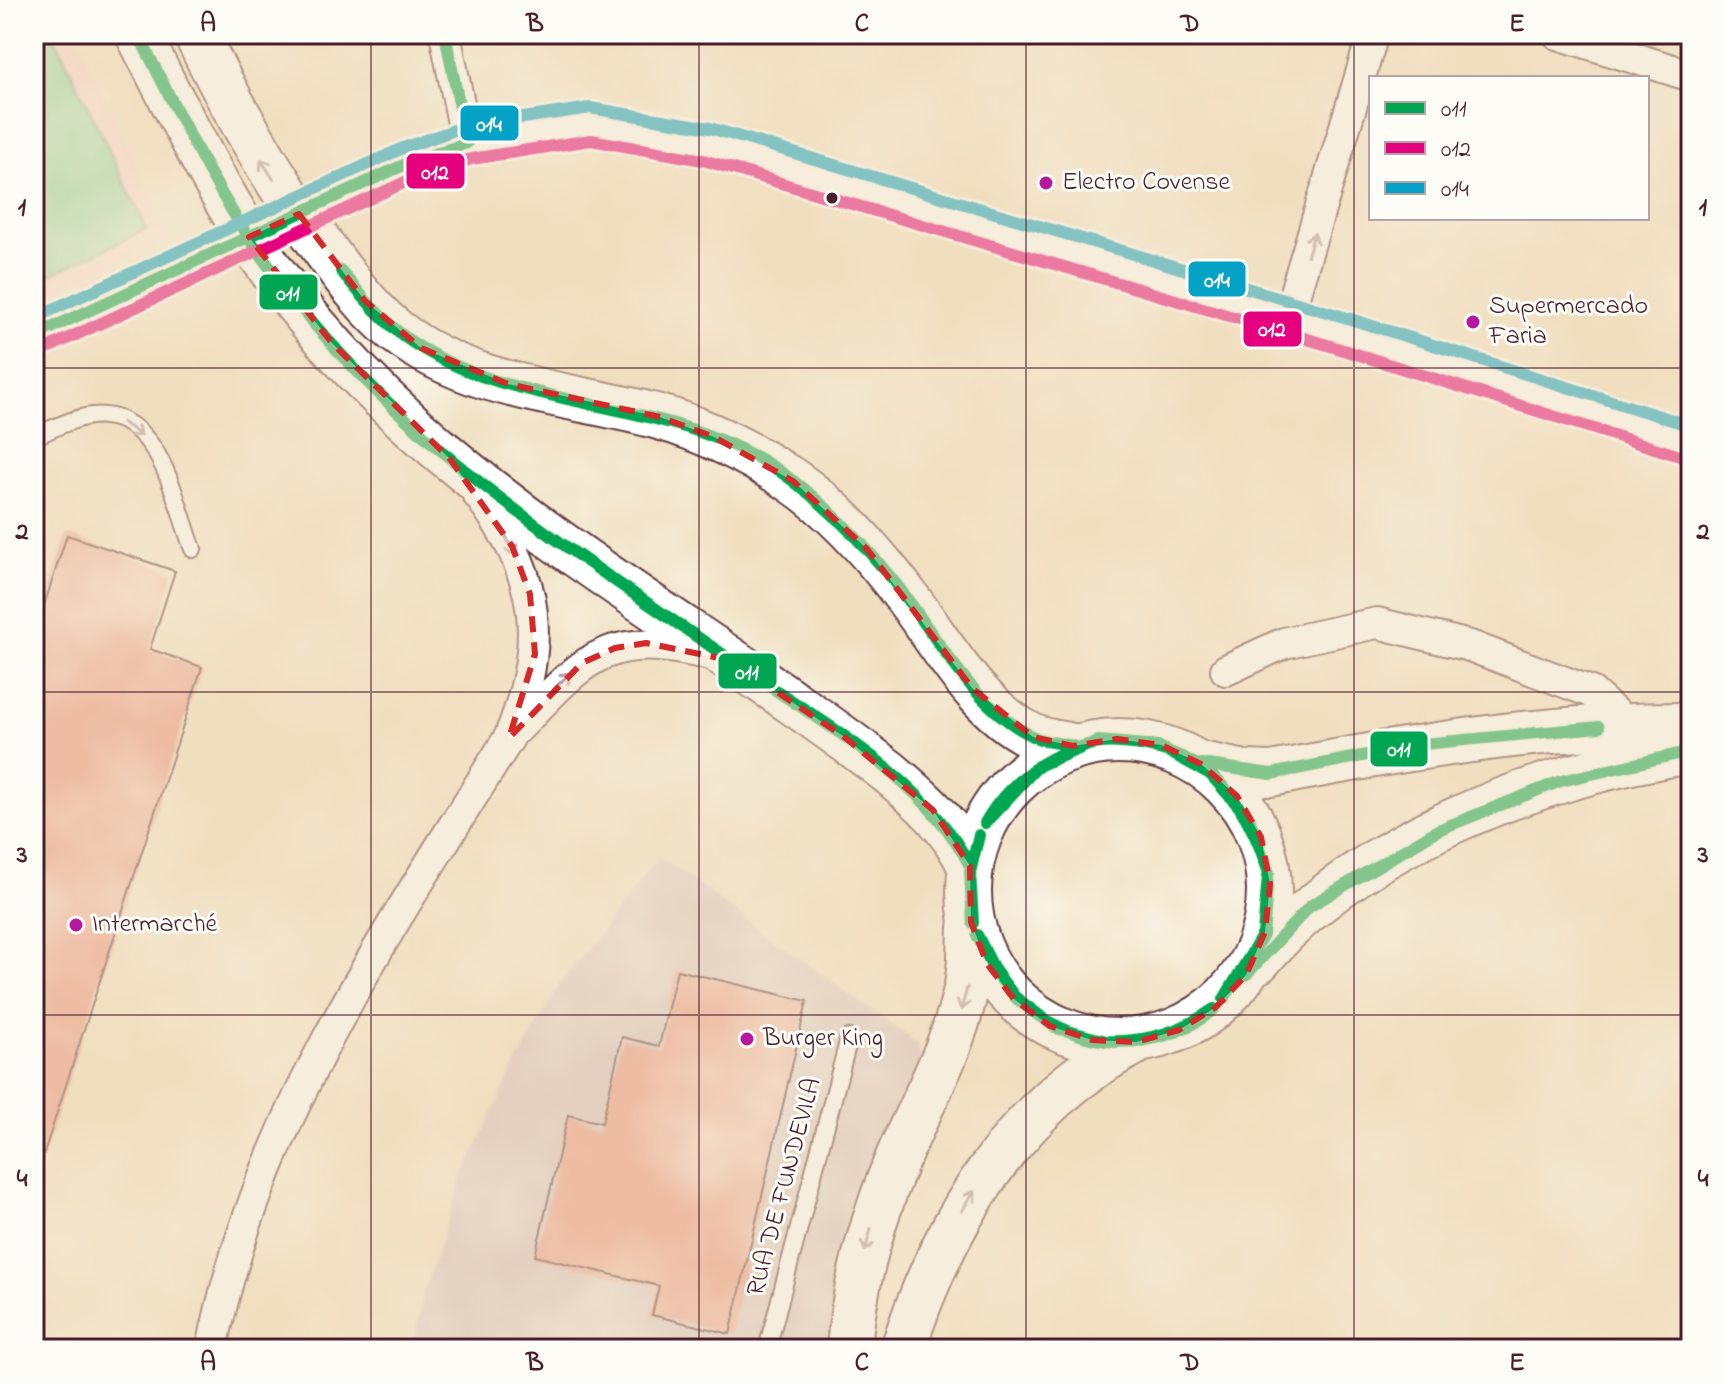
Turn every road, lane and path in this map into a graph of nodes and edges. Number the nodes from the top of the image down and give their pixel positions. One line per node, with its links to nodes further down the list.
1 (138, 34): 12 (main road)
2 (196, 34): 19 (main road, one-way to 2)
3 (445, 34): 7 (street)
4 (1373, 34): 8 (street, one-way to 4)
5 (1558, 34): 6 (street)
6 (1691, 76)
7 (467, 143): 8 (main road); 9 (main road, bridge)
8 (1287, 319): 11 (main road)
9 (34, 336)
10 (34, 437): 13 (lane, one-way to 13)
11 (1691, 443)
12 (450, 459): 14 (main road); 18 (street, one-way to 18)
13 (193, 549)
14 (729, 660): 18 (street, one-way to 14); 22 (main road)
15 (1226, 670): 16 (street)
16 (1628, 725): 17 (main road); 21 (main road)
17 (1691, 725)
18 (509, 738): 27 (street)
19 (1073, 746): 21 (main road); 22 (main road)
20 (1691, 751): 24 (main road)
21 (1201, 764): 24 (main road)
22 (970, 866): 23 (main road)
23 (971, 922): 26 (main road); 29 (main road, one-way to 29)
24 (1246, 975): 26 (main road)
25 (849, 1038): 28 (lane, RUA DE FUNDEVILA)
26 (1136, 1042): 30 (main road, one-way to 26)
27 (212, 1349)
28 (767, 1349)
29 (849, 1349)
30 (903, 1349)

